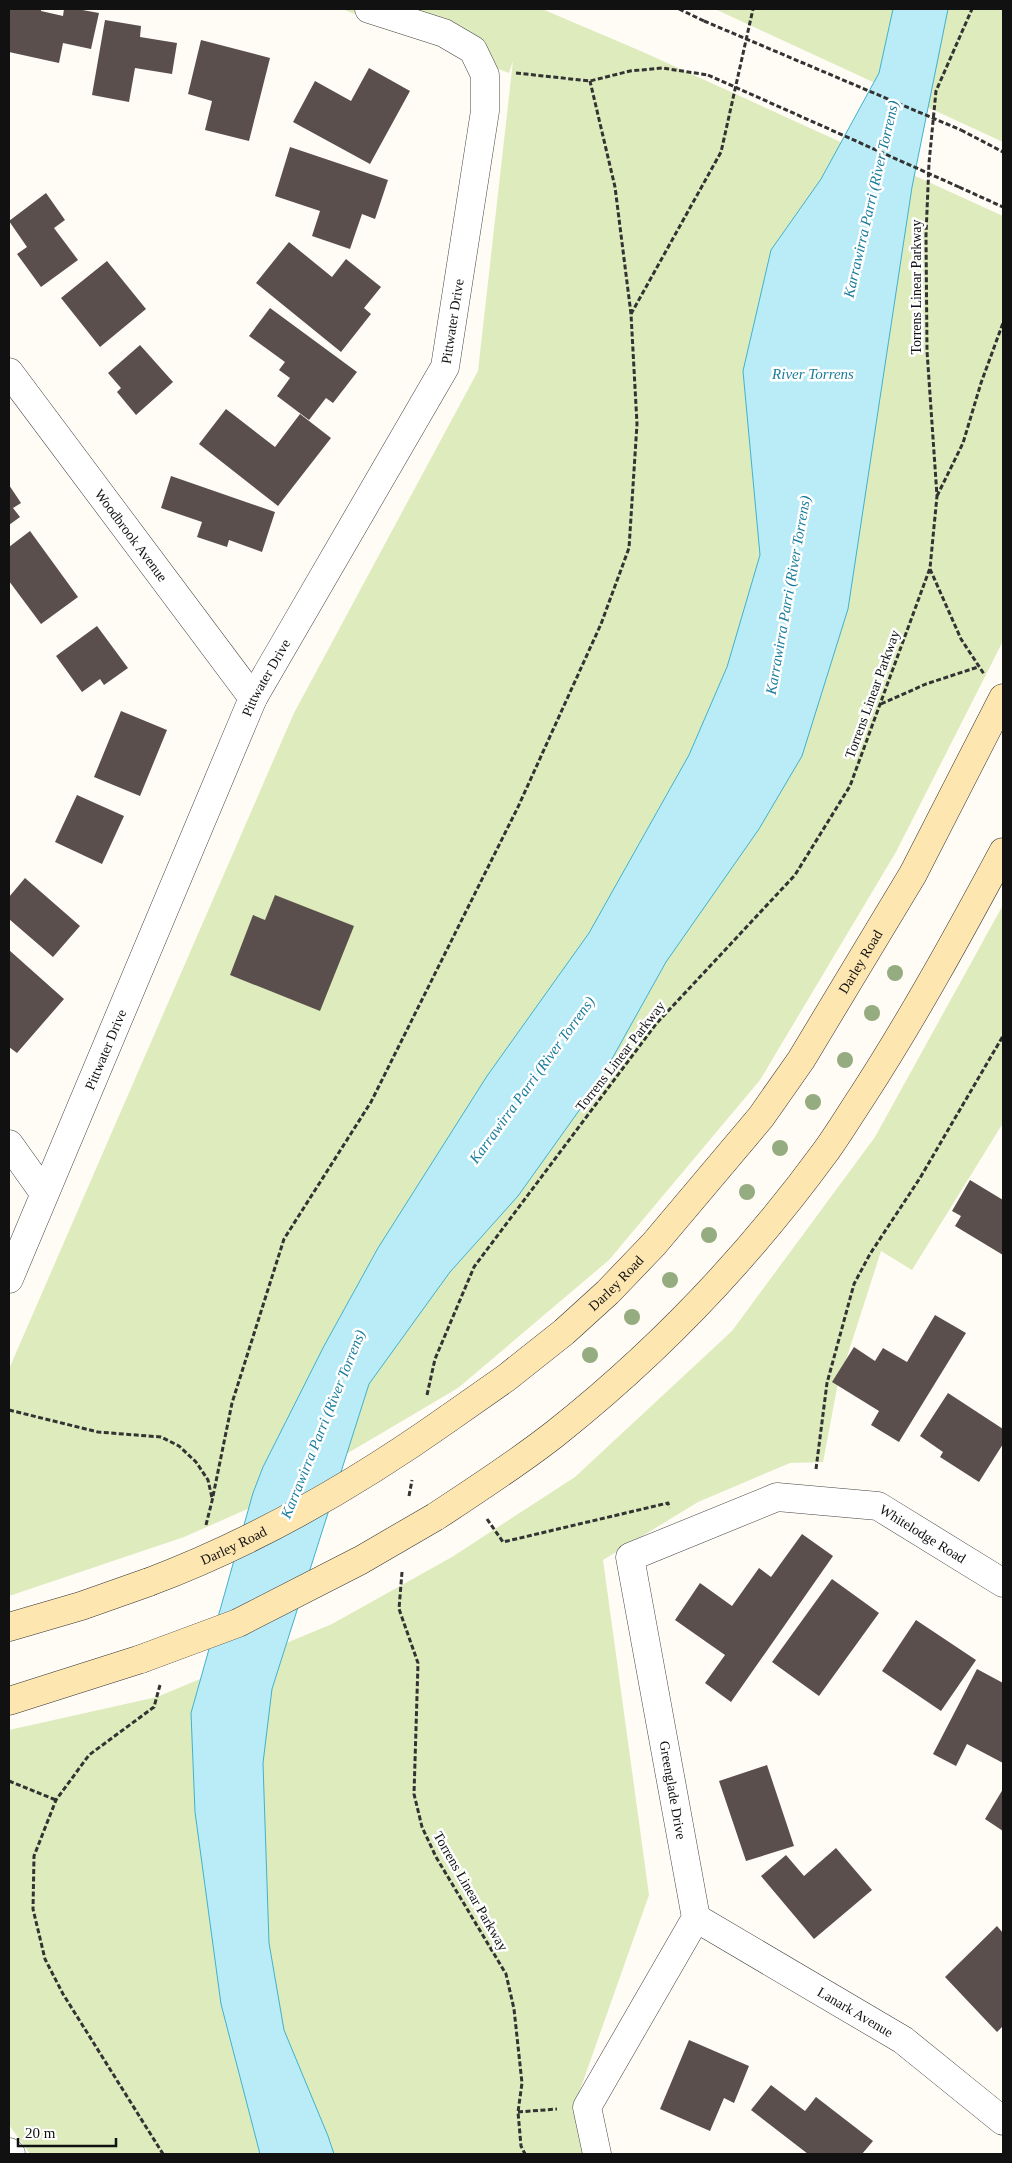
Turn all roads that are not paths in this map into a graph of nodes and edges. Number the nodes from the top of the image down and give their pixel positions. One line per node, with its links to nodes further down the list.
1 (369, 9): 4 (street, Pittwater Drive)
2 (9, 372): 4 (street, Woodbrook Avenue)
3 (997, 690): 11 (main road, Darley Road, bridge)
4 (253, 698): 7 (street, Pittwater Drive)
5 (1003, 852): 12 (main road, bridge)
6 (9, 1144): 7 (street)
7 (44, 1193): 8 (street, Pittwater Drive)
8 (9, 1280)
9 (777, 1497): 10 (street, Whitelodge Road); 13 (street, Greenglade Drive)
10 (1003, 1582)
11 (9, 1627)
12 (9, 1701)
13 (696, 1918): 14 (street, Lanark Avenue); 15 (street)
14 (1003, 2121)
15 (598, 2154)

